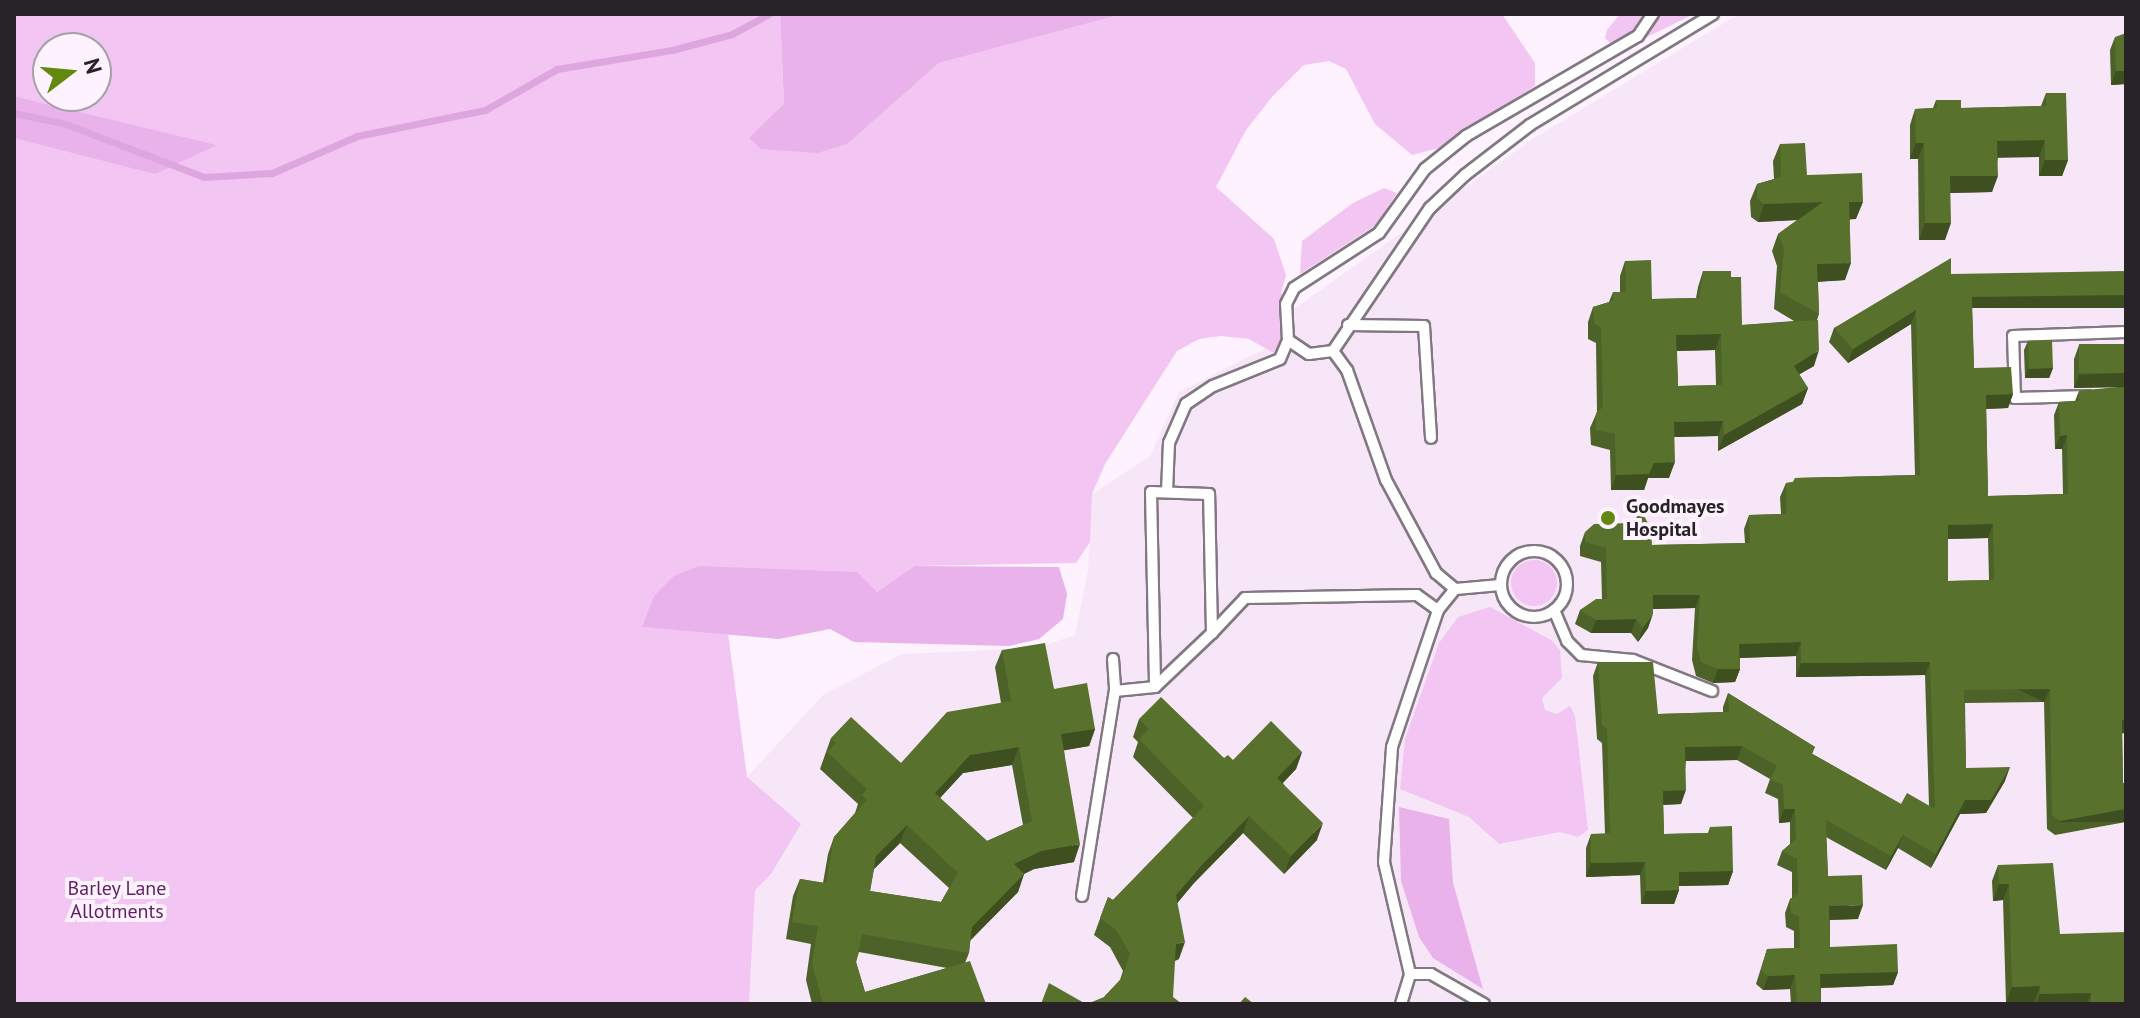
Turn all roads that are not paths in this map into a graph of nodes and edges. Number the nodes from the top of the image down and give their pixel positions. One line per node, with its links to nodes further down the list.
1 (1653, 14): 5 (lane)
2 (1713, 14): 3 (lane)
3 (1348, 325): 6 (lane); 8 (lane)
4 (2126, 332): 7 (lane)
5 (1288, 340): 6 (lane); 9 (lane)
6 (1333, 351): 11 (lane)
7 (2094, 396)
8 (1431, 438)
9 (1167, 492): 14 (lane); 16 (lane)
10 (1501, 585): 11 (lane); 13 (lane); 13 (lane)
11 (1455, 589): 12 (lane)
12 (1438, 610): 14 (lane); 20 (lane)
13 (1554, 610): 18 (lane)
14 (1212, 633): 16 (lane)
15 (1113, 659): 17 (lane)
16 (1155, 687): 17 (lane)
17 (1115, 691): 19 (lane)
18 (1712, 691)
19 (1082, 896)
20 (1410, 974): 21 (lane); 22 (lane)
21 (1401, 1004)
22 (1484, 1004)

